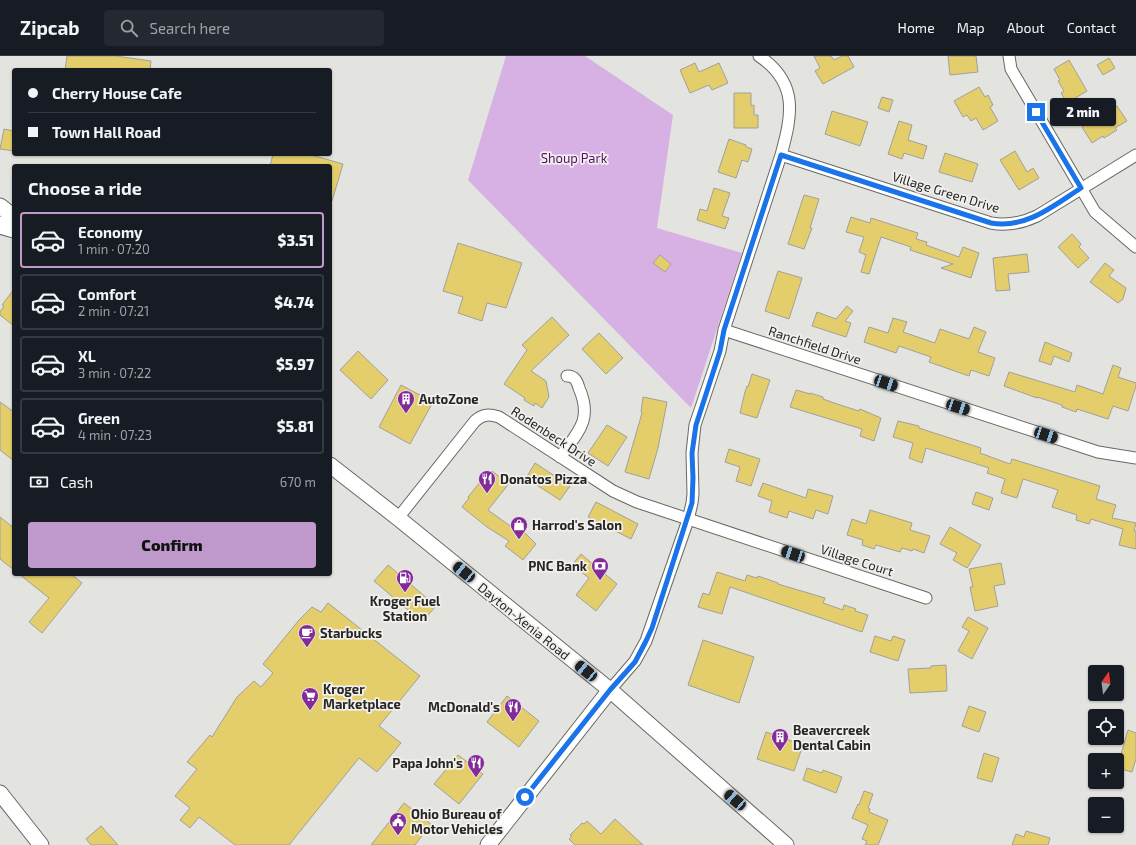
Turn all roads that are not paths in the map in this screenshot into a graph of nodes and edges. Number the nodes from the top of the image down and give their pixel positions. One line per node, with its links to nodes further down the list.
1 (760, 56): 3 (street)
2 (1009, 56): 5 (street)
3 (781, 155): 5 (street, Village Green Drive); 11 (street)
4 (1136, 155): 5 (street, Village Green Drive)
5 (1081, 188): 10 (street)
6 (0, 206): 7 (main road)
7 (12, 215)
8 (0, 225): 9 (main road)
9 (12, 228)
10 (1136, 247)
11 (724, 330): 14 (street, Ranchfield Drive); 17 (street)
12 (567, 376): 13 (street)
13 (560, 457): 16 (street, Rodenbeck Drive); 17 (street, Rodenbeck Drive)
14 (1136, 458)
15 (332, 466): 16 (main road, Dayton-Xenia Road)
16 (398, 518): 19 (main road, Dayton-Xenia Road)
17 (688, 520): 18 (street, Village Court); 19 (street)
18 (926, 598)
19 (610, 690): 22 (main road); 23 (main road, Dayton-Xenia Road)
20 (0, 793): 21 (main road)
21 (41, 845)
22 (488, 845)
23 (786, 845)

